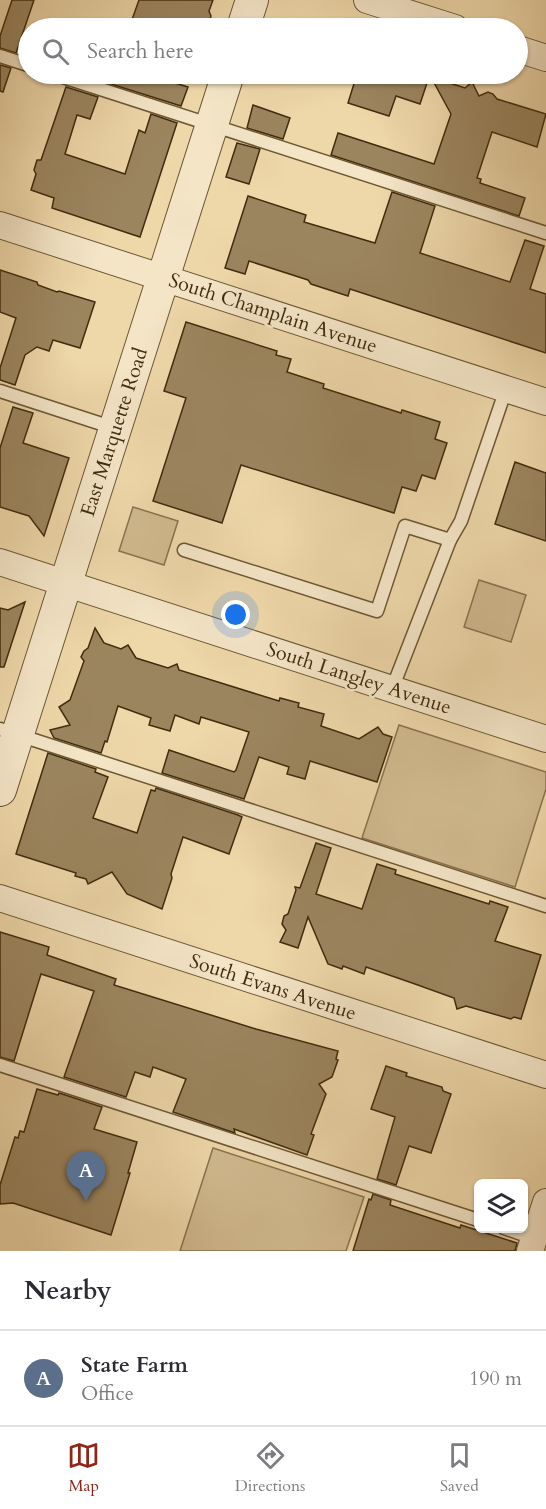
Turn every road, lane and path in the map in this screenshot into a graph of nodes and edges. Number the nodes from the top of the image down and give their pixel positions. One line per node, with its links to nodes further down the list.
1 (252, 0): 3 (street)
2 (367, 0): 4 (street)
3 (246, 18)
4 (424, 18)
5 (528, 52): 7 (street)
6 (0, 56): 8 (lane)
7 (546, 58)
8 (18, 62)
9 (85, 84): 11 (lane)
10 (225, 84): 11 (street, East Marquette Road)
11 (212, 125): 13 (lane); 14 (street, East Marquette Road)
12 (0, 225): 14 (street, South Champlain Avenue)
13 (546, 233)
14 (164, 277): 15 (street, South Champlain Avenue); 18 (street, East Marquette Road)
15 (506, 389): 17 (street, South Champlain Avenue); 19 (lane)
16 (0, 391): 18 (lane)
17 (546, 402)
18 (115, 428): 22 (street, East Marquette Road)
19 (450, 540): 20 (lane); 23 (lane)
20 (184, 550)
21 (0, 562): 22 (street, South Langley Avenue)
22 (66, 583): 23 (street, South Langley Avenue); 24 (street, East Marquette Road)
23 (392, 689): 25 (street, South Langley Avenue)
24 (9, 732): 26 (street, East Marquette Road); 28 (lane)
25 (546, 739)
26 (0, 790)
27 (0, 898): 30 (street, South Evans Avenue)
28 (546, 906)
29 (0, 1065): 32 (lane)
30 (546, 1075)
31 (546, 1202): 34 (street)
32 (474, 1219)
33 (514, 1233): 34 (lane)
34 (537, 1244)

